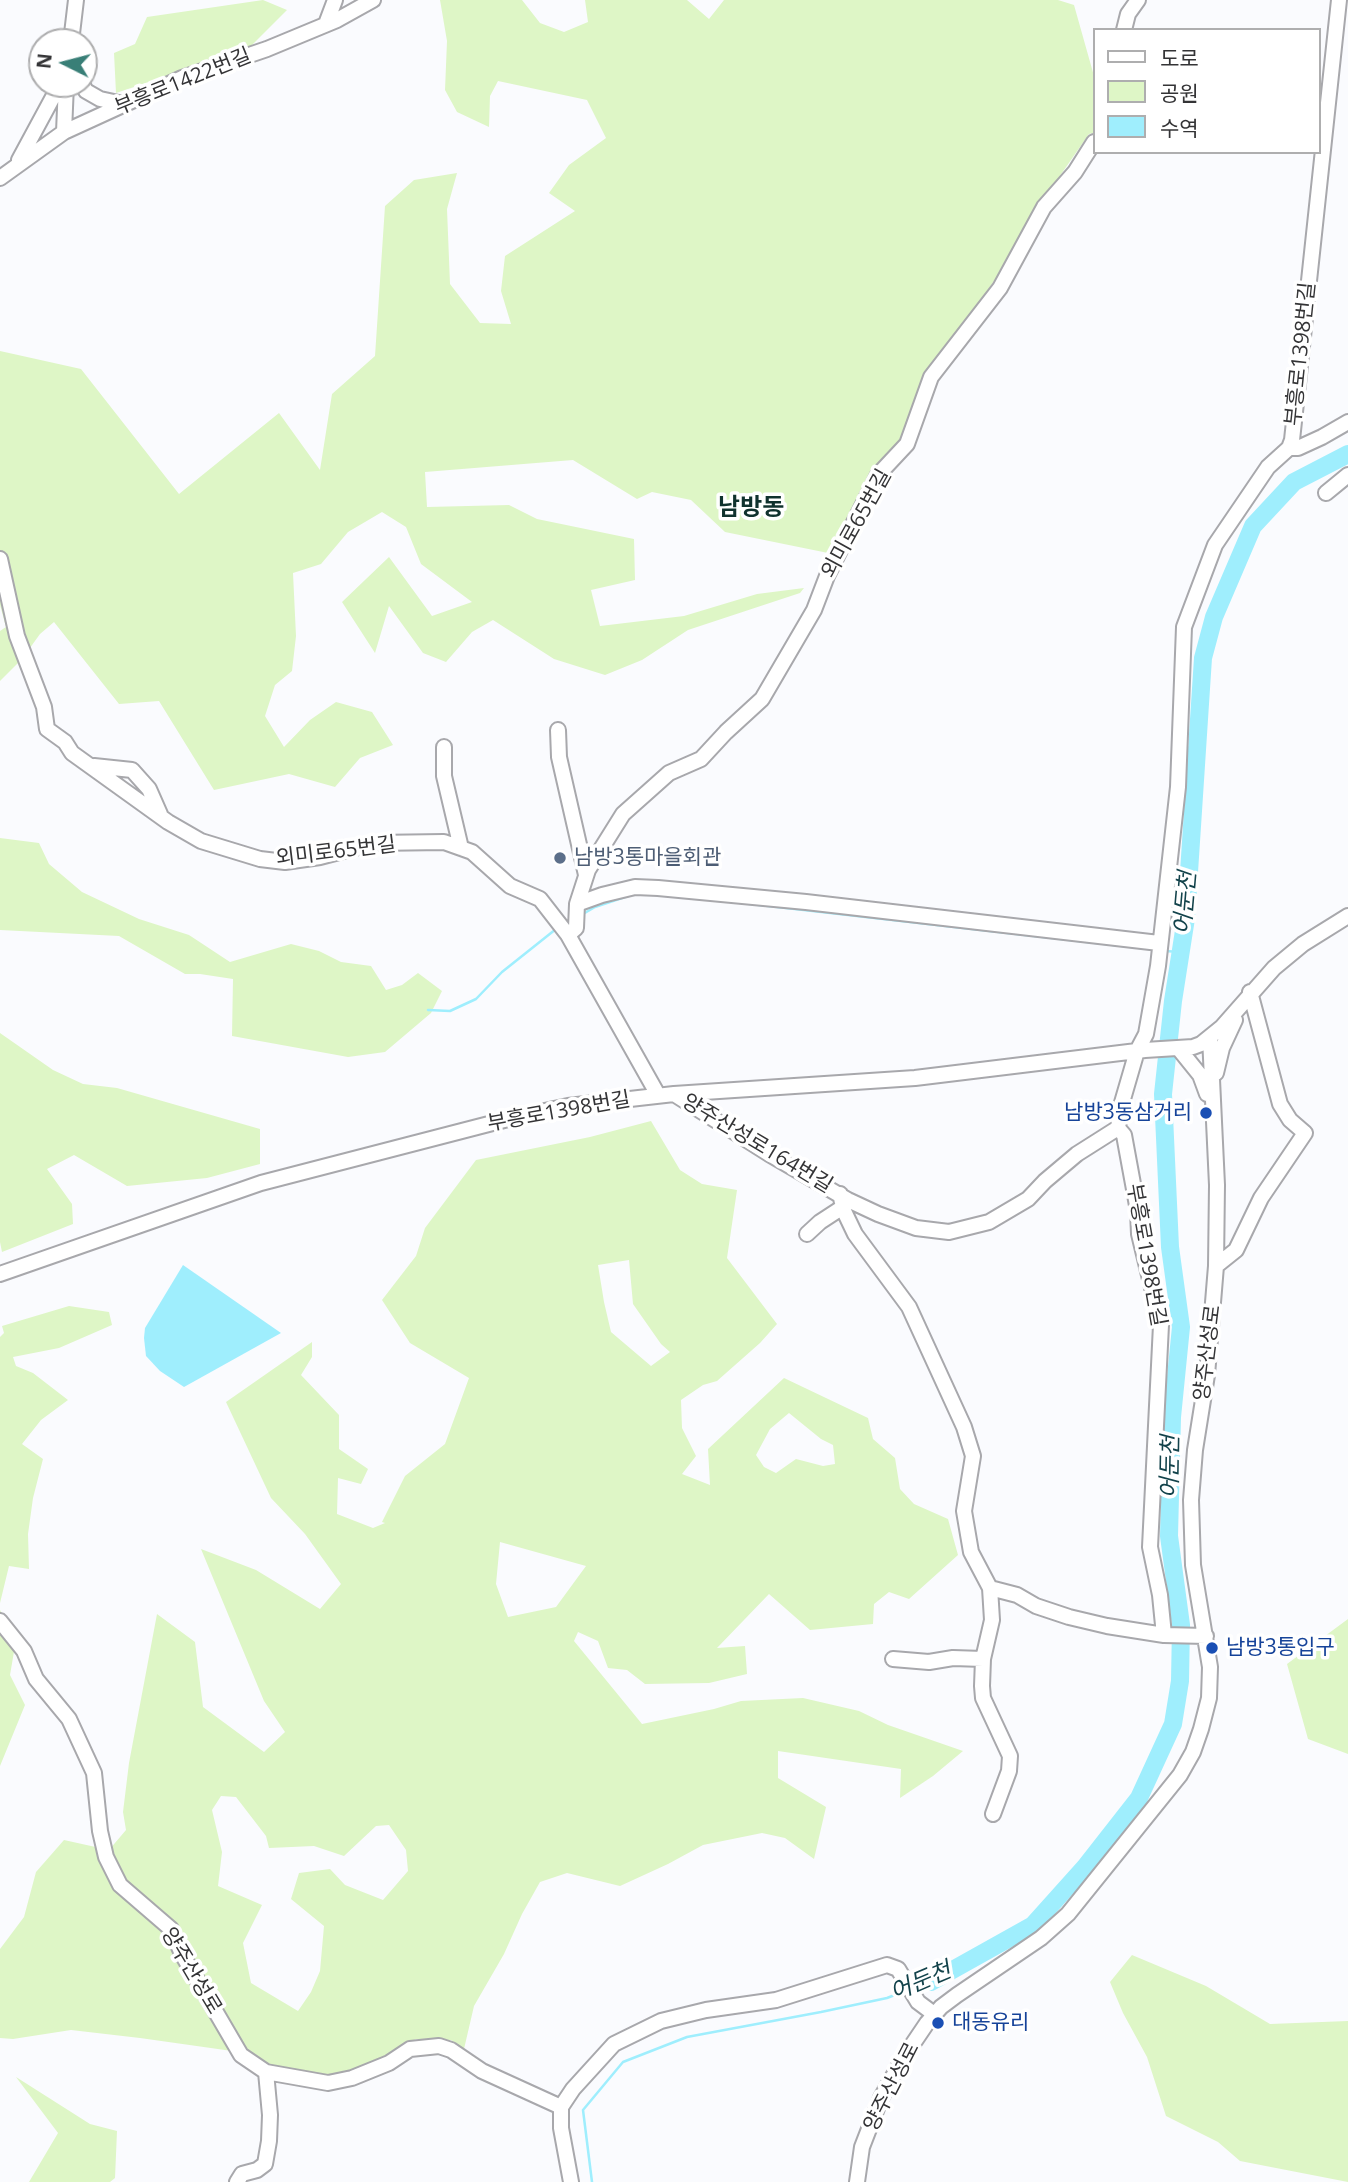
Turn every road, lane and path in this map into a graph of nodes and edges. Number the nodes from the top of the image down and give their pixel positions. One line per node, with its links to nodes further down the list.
1 (76, 0): 7 (street)
2 (335, 0): 6 (street)
3 (373, 0): 6 (street, 부흥로1422번길)
4 (1138, 0): 8 (street)
5 (1339, 0): 18 (street, 부흥로1398번길)
6 (326, 24): 12 (street, 부흥로1422번길)
7 (73, 28)
8 (1124, 28)
9 (52, 98): 15 (street)
10 (65, 98): 13 (street)
11 (98, 98): 12 (street)
12 (123, 104): 13 (street, 부흥로1422번길)
13 (64, 132): 15 (street, 부흥로1422번길)
14 (1092, 145): 27 (street, 외미로65번길)
15 (16, 165): 16 (street, 부흥로1422번길)
16 (0, 178)
17 (1348, 422): 18 (street)
18 (1289, 448): 30 (street, 부흥로1398번길)
19 (1348, 475): 20 (street)
20 (1326, 493)
21 (0, 559): 24 (street, 외미로65번길)
22 (558, 730): 27 (street, 외미로65번길)
23 (444, 747): 26 (street)
24 (92, 766): 25 (street, 외미로65번길); 25 (street)
25 (161, 816): 26 (street, 외미로65번길)
26 (461, 848): 29 (street, 외미로65번길)
27 (586, 875): 29 (street, 외미로65번길)
28 (1348, 916): 31 (street)
29 (570, 920): 30 (street); 36 (street, 외미로65번길)
30 (1159, 943): 34 (street, 부흥로1398번길)
31 (1247, 996): 32 (street); 37 (street); 41 (street)
32 (1210, 1037): 33 (street, 부흥로1398번길); 37 (street, 양주산성로)
33 (1179, 1049): 34 (street, 부흥로1398번길); 37 (street)
34 (1141, 1051): 35 (street, 부흥로1398번길); 38 (street, 부흥로1398번길)
35 (674, 1094): 36 (street, 부흥로1398번길); 39 (street, 양주산성로164번길)
36 (658, 1095): 42 (street, 부흥로1398번길)
37 (1212, 1112): 41 (street, 양주산성로)
38 (1118, 1128): 39 (street); 45 (street, 부흥로1398번길)
39 (844, 1200): 40 (street); 43 (street, 양주산성로164번길)
40 (807, 1234)
41 (1216, 1266): 46 (street, 양주산성로)
42 (0, 1274)
43 (990, 1588): 45 (street); 47 (street, 양주산성로164번길)
44 (0, 1621): 51 (street, 양주산성로)
45 (1164, 1635): 46 (street)
46 (1200, 1636): 50 (street, 양주산성로)
47 (983, 1659): 48 (street); 49 (street, 양주산성로164번길)
48 (893, 1660)
49 (993, 1814)
50 (934, 2014): 52 (street); 55 (street, 양주산성로)
51 (266, 2072): 52 (street, 양주산성로); 53 (street)
52 (561, 2107): 54 (street)
53 (237, 2182)
54 (571, 2182)
55 (857, 2182)

